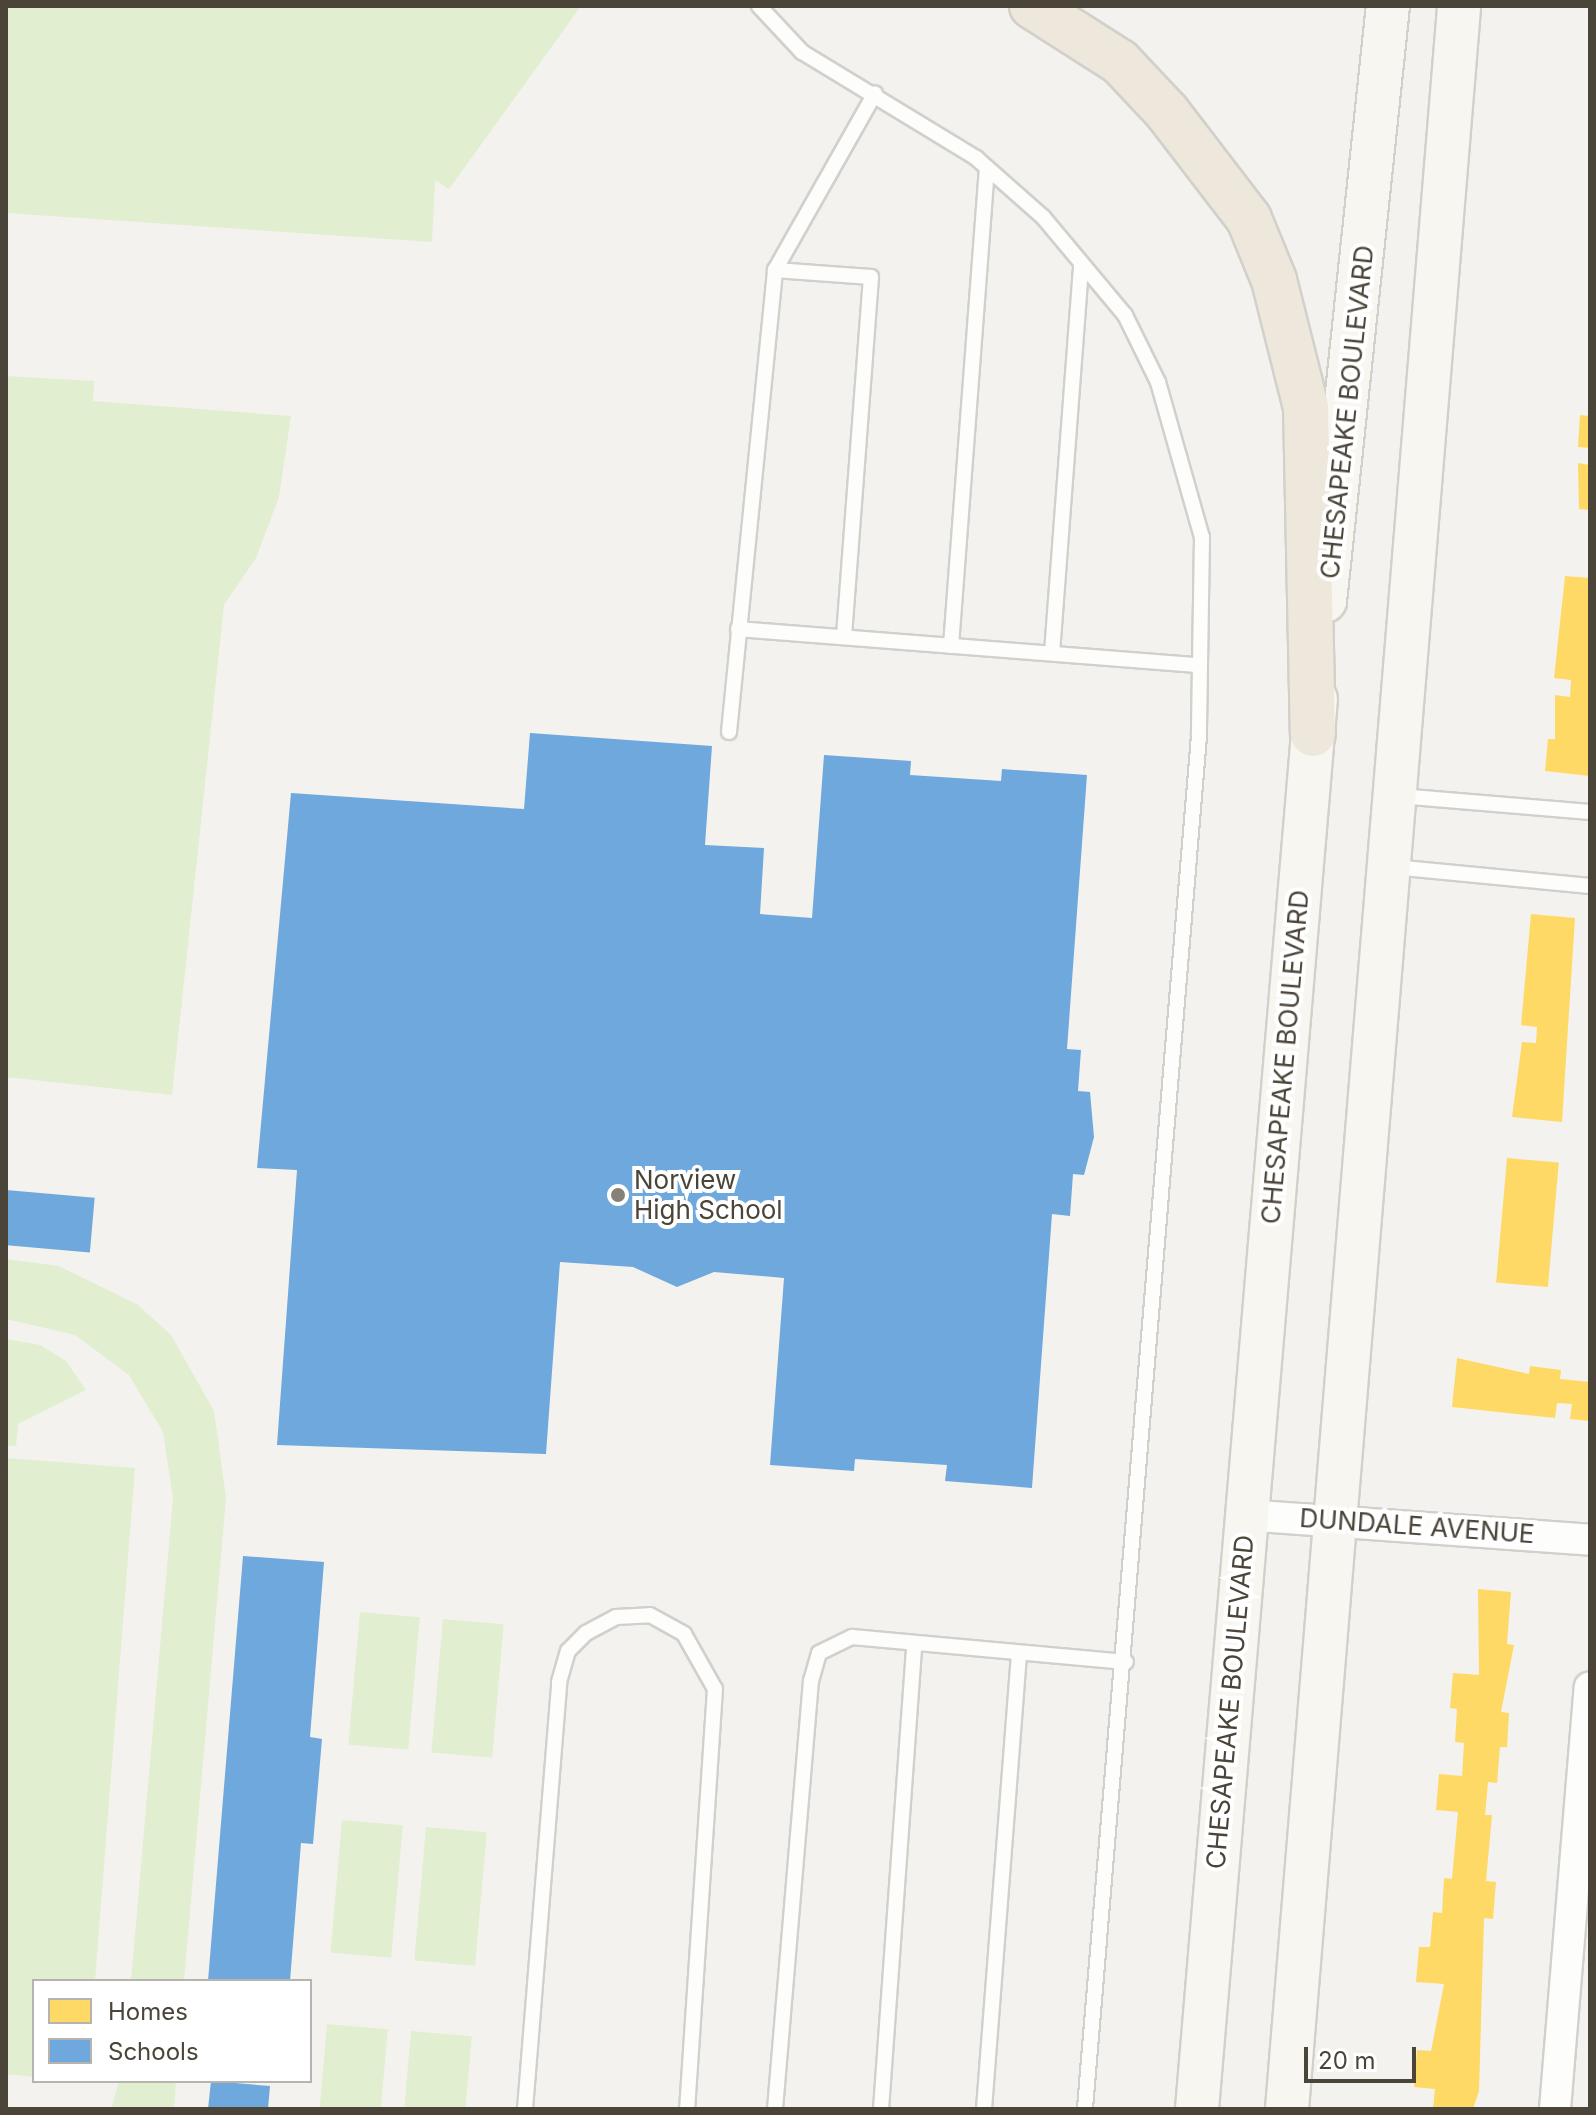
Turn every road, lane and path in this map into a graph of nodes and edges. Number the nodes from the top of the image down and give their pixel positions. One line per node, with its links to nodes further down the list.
1 (759, 6): 5 (lane)
2 (1032, 6): 15 (highway)
3 (1388, 6): 15 (main road, CHESAPEAKE BOULEVARD)
4 (1459, 6): 16 (main road)
5 (875, 93): 6 (lane); 8 (lane)
6 (987, 171): 7 (lane); 11 (lane)
7 (1081, 264): 12 (lane); 13 (lane)
8 (775, 270): 9 (lane); 10 (lane)
9 (738, 629): 10 (lane); 14 (lane)
10 (844, 637): 11 (lane)
11 (951, 646): 12 (lane)
12 (1052, 653): 13 (lane)
13 (1200, 665): 25 (lane)
14 (729, 732)
15 (1313, 734): 20 (main road, CHESAPEAKE BOULEVARD)
16 (1396, 796): 17 (lane); 18 (main road)
17 (1590, 812)
18 (1389, 867): 19 (lane); 21 (main road)
19 (1590, 886)
20 (1245, 1515): 21 (street, DUNDALE AVENUE); 33 (main road, CHESAPEAKE BOULEVARD)
21 (1330, 1520): 22 (street, DUNDALE AVENUE); 34 (main road)
22 (1590, 1540)
23 (914, 1643): 24 (lane); 29 (lane); 30 (lane)
24 (1019, 1653): 25 (lane); 31 (lane)
25 (1126, 1662): 32 (lane)
26 (1590, 1687): 35 (street)
27 (525, 2109): 28 (lane)
28 (687, 2109)
29 (775, 2109)
30 (881, 2109)
31 (984, 2109)
32 (1085, 2109)
33 (1197, 2109)
34 (1287, 2109)
35 (1555, 2109)

